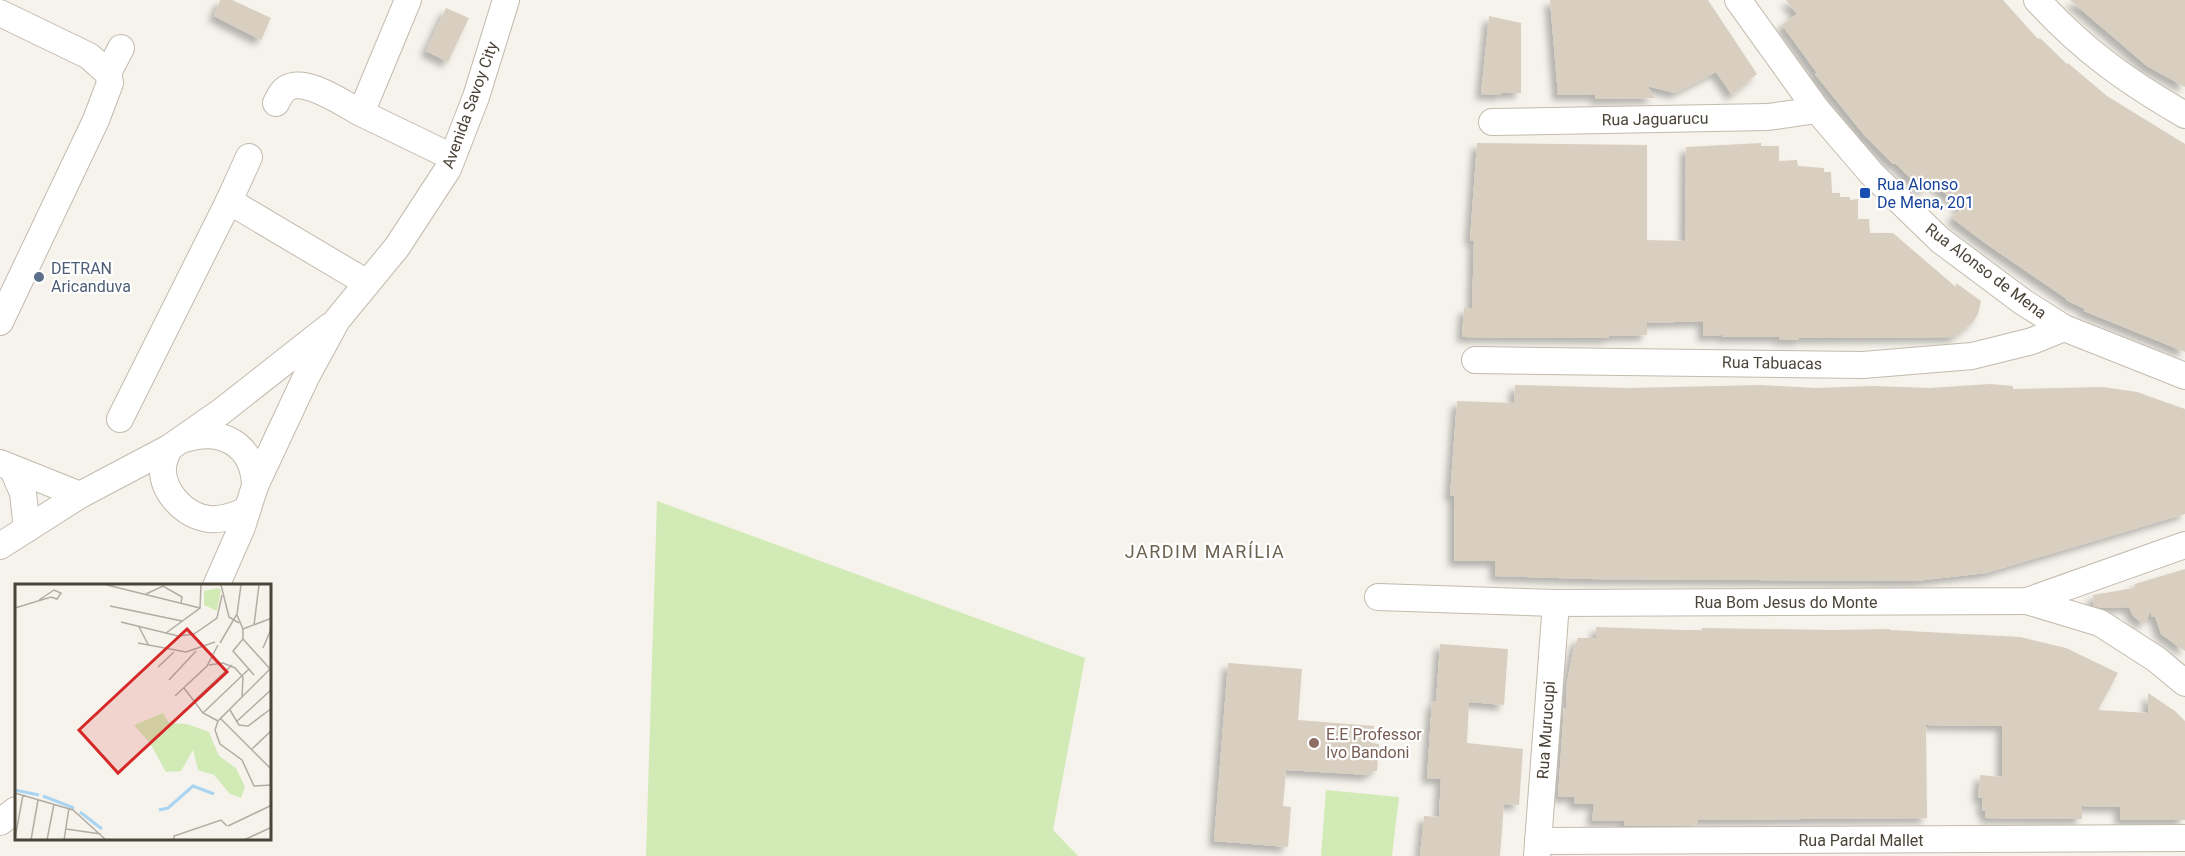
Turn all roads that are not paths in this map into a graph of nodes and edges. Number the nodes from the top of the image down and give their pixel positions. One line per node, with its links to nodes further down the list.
1 (408, 0): 10 (street)
2 (506, 0): 14 (street, Avenida Savoy City)
3 (1738, 0): 9 (street, Rua Alonso de Mena)
4 (2037, 0): 11 (street)
5 (0, 13): 7 (street)
6 (121, 48): 7 (street)
7 (108, 73): 18 (street)
8 (276, 103): 10 (street)
9 (1817, 110): 12 (street, Rua Jaguarucu); 19 (street, Rua Alonso de Mena)
10 (361, 113): 14 (street)
11 (2185, 115)
12 (1492, 122)
13 (249, 157): 15 (street)
14 (452, 157): 16 (street, Avenida Savoy City)
15 (229, 201): 16 (street); 22 (street)
16 (366, 284): 17 (street, Avenida Savoy City)
17 (337, 320): 23 (street); 25 (street)
18 (0, 322)
19 (2064, 328): 20 (street, Rua Tabuacas); 21 (street, Rua Alonso de Mena)
20 (1475, 360)
21 (2185, 376)
22 (120, 419)
23 (174, 444): 25 (street); 26 (street); 27 (street)
24 (7, 466): 26 (street); 28 (street)
25 (255, 486): 27 (street)
26 (80, 495): 28 (street)
27 (246, 510): 31 (street)
28 (27, 529): 30 (street)
29 (2185, 545): 33 (street, Rua Bom Jesus do Monte)
30 (0, 546)
31 (217, 584)
32 (1378, 597): 34 (street, Rua Bom Jesus do Monte)
33 (2027, 601): 34 (street, Rua Bom Jesus do Monte); 35 (street)
34 (1556, 603): 39 (street, Rua Murucupi)
35 (2185, 683)
36 (15, 811): 37 (street)
37 (0, 822)
38 (2185, 838): 39 (street, Rua Pardal Mallet)
39 (1537, 849)

